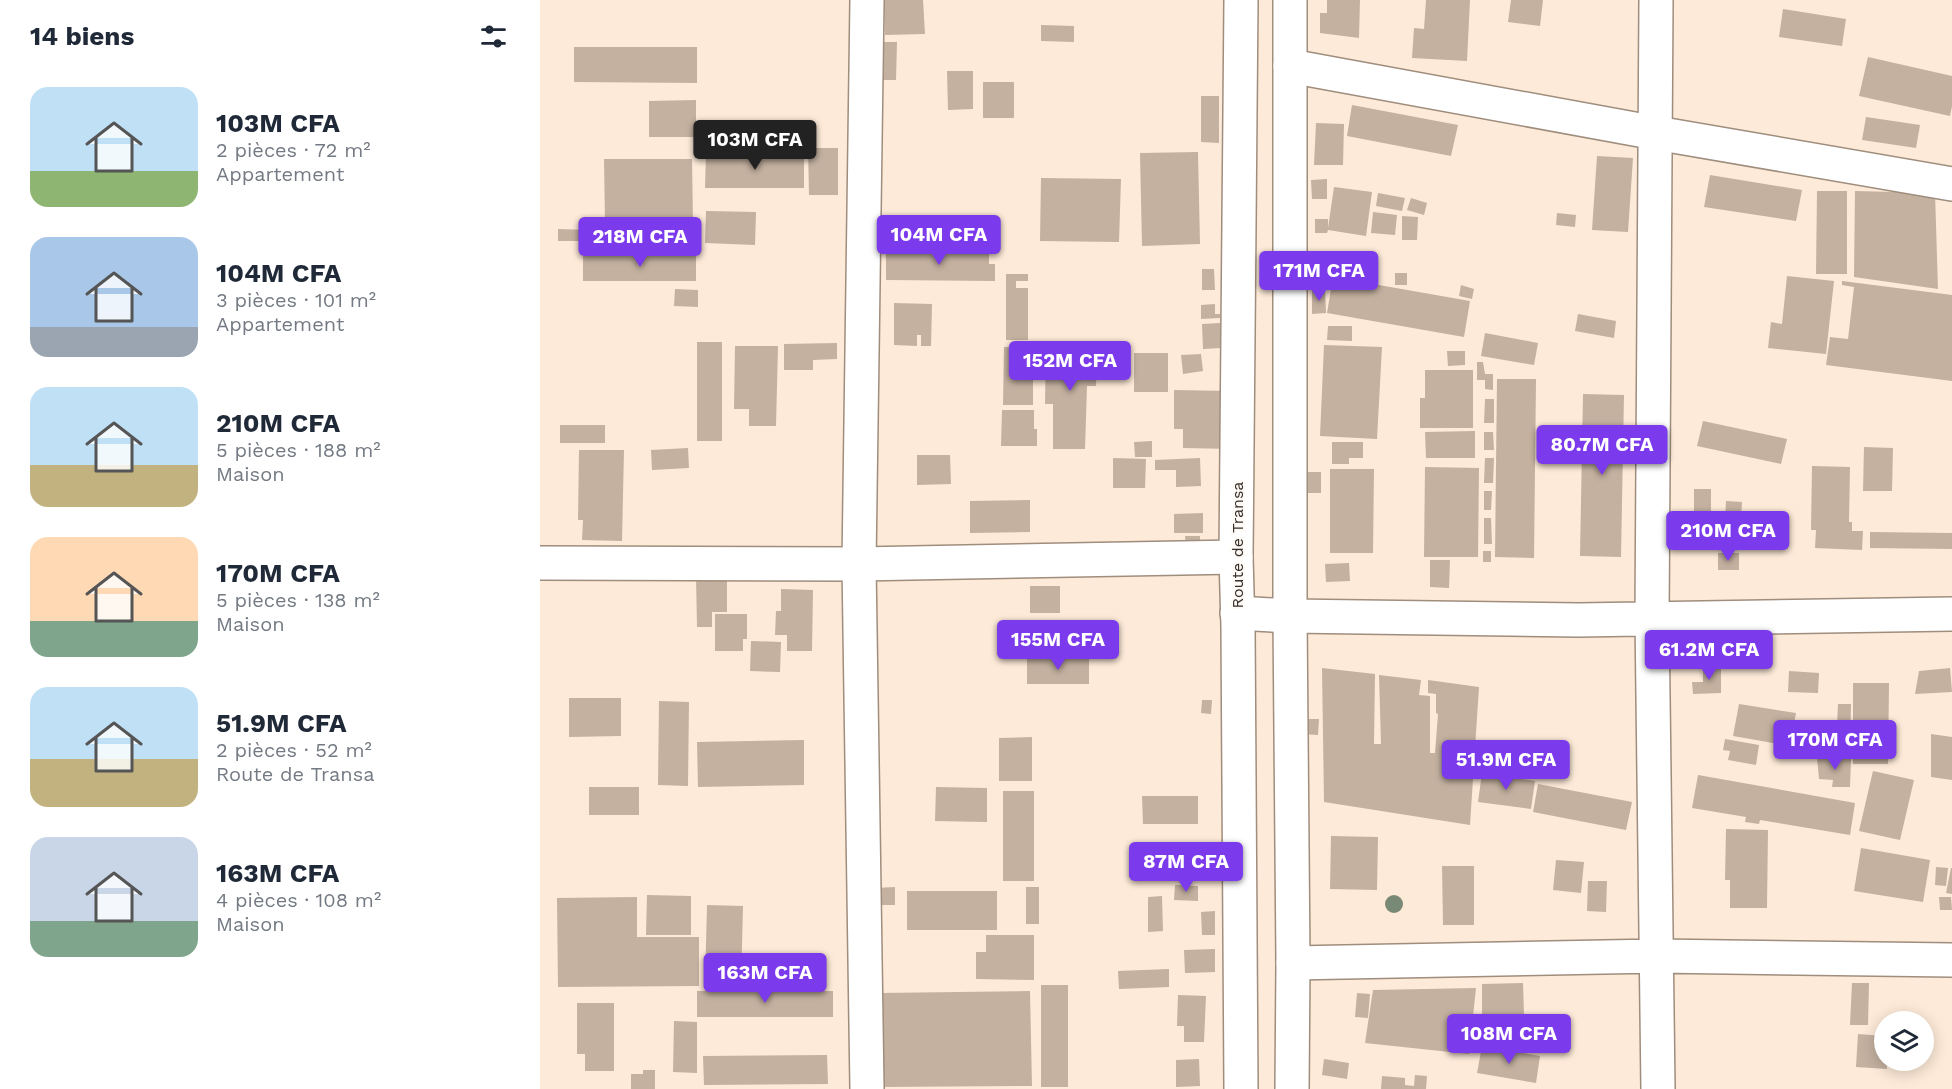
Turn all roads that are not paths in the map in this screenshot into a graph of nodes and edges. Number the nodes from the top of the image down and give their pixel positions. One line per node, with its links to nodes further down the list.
1 (867, 0): 10 (street)
2 (1241, 0): 8 (street, Route de Transa)
3 (1290, 0): 5 (street)
4 (1656, 0): 6 (street)
5 (1290, 66): 6 (street); 13 (street)
6 (1656, 134): 7 (street); 14 (street)
7 (1952, 184)
8 (1236, 557): 10 (street); 11 (street, Route de Transa)
9 (540, 563): 10 (street)
10 (859, 564): 18 (street)
11 (1237, 613): 13 (street); 19 (street, Route de Transa)
12 (1952, 614): 14 (street)
13 (1290, 616): 14 (street); 17 (street)
14 (1652, 618): 15 (street)
15 (1657, 956): 16 (street); 17 (street); 21 (street)
16 (1952, 960)
17 (1293, 963): 20 (street)
18 (867, 1089)
19 (1241, 1089)
20 (1292, 1089)
21 (1658, 1089)

